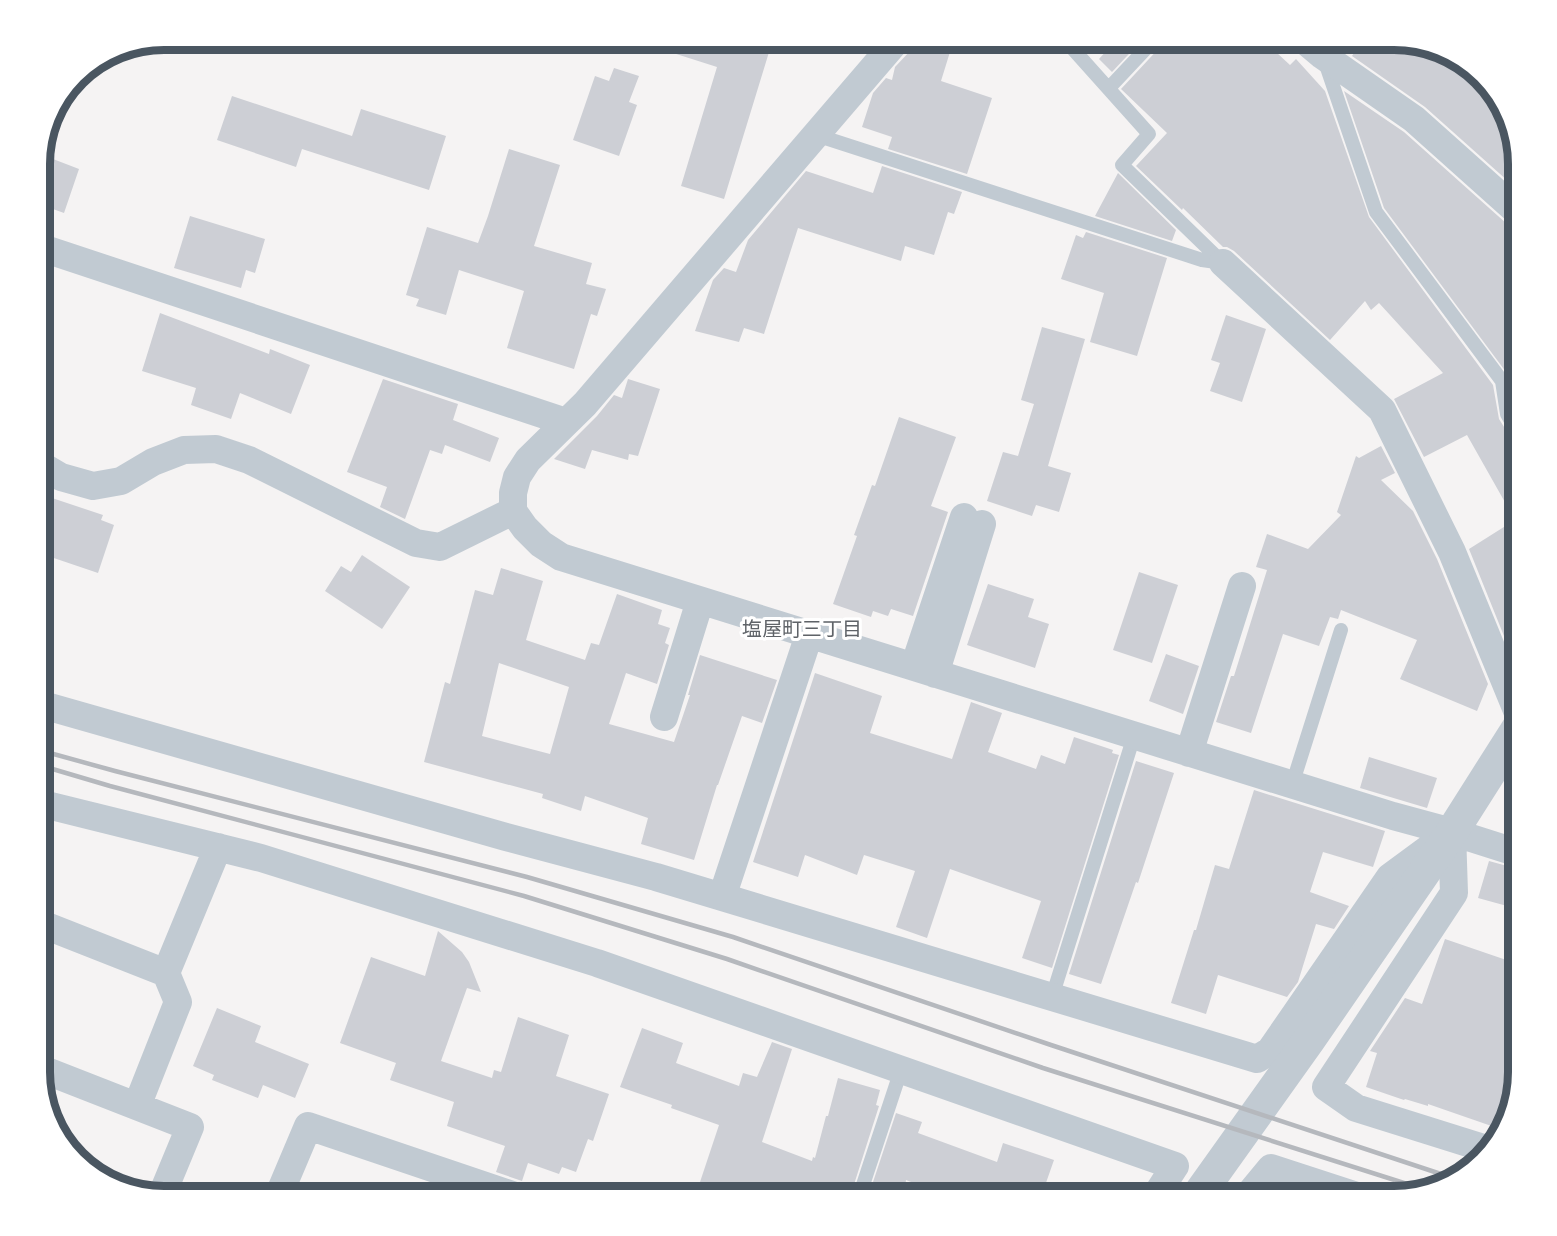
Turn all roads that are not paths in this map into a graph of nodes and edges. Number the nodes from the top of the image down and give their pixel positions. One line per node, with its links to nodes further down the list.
1 (889, 50): 7 (street)
2 (1074, 50): 6 (lane)
3 (1145, 50): 6 (lane)
4 (1314, 50): 11 (lane)
5 (1317, 50): 8 (street)
6 (1109, 88): 10 (lane)
7 (816, 135): 10 (lane); 12 (street)
8 (1508, 203)
9 (50, 251): 12 (street)
10 (1223, 263): 21 (street)
11 (1508, 416)
12 (566, 422): 14 (street)
13 (50, 470): 14 (street)
14 (513, 511): 17 (street)
15 (973, 521): 20 (street)
16 (1242, 586): 26 (street)
17 (700, 601): 19 (street); 23 (street)
18 (1341, 630): 27 (lane)
19 (809, 634): 20 (street); 32 (street)
20 (925, 670): 24 (street)
21 (1508, 689)
22 (50, 707): 32 (street)
23 (664, 717)
24 (1134, 736): 26 (street); 35 (lane)
25 (1508, 744): 29 (street)
26 (1189, 753): 27 (street)
27 (1292, 785): 29 (street)
28 (50, 806): 30 (street)
29 (1452, 831): 31 (street); 35 (street); 39 (street); 45 (street)
30 (218, 847): 34 (street); 36 (street)
31 (1508, 850)
32 (722, 897): 35 (street)
33 (50, 927): 34 (street)
34 (166, 973): 38 (street)
35 (1052, 997)
36 (901, 1070): 43 (lane); 44 (street)
37 (50, 1072): 38 (street)
38 (137, 1106): 40 (street)
39 (1480, 1147)
40 (166, 1186)
41 (283, 1186): 42 (street)
42 (485, 1186)
43 (863, 1186)
44 (1162, 1186)
45 (1205, 1186)
46 (1255, 1186): 47 (street)
47 (1326, 1186)

